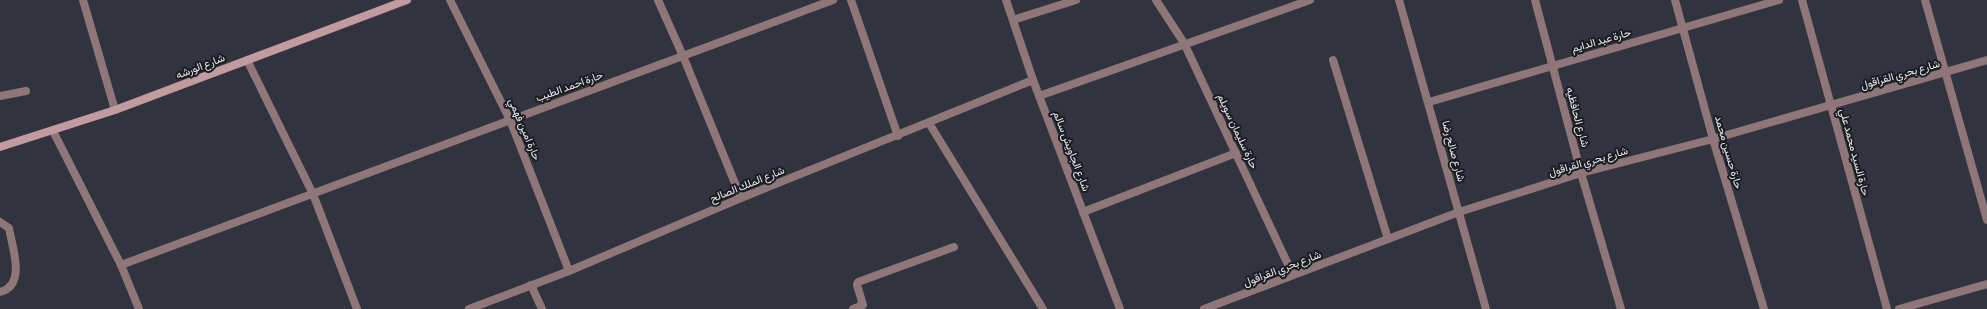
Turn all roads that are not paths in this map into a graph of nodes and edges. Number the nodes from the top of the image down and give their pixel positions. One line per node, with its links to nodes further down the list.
1 (83, 0): 33 (street)
2 (407, 0): 22 (street, شارع الورشه)
3 (450, 0): 34 (street, حارة امين فهمي)
4 (658, 0): 21 (street)
5 (833, 0): 21 (street, حارة احمد الطيب)
6 (850, 0): 37 (street)
7 (1006, 0): 18 (street, شارع الجاويش سالم)
8 (1076, 0): 18 (street)
9 (1156, 0): 20 (street, حارة سليمان سويلم)
10 (1310, 0): 17 (street)
11 (1399, 0): 31 (street, شارع صالح رضا)
12 (1536, 0): 25 (street, شارع الحافظيه)
13 (1675, 0): 19 (street, حارة حسين محمد)
14 (1779, 0): 19 (street, حارة عبد الدايم)
15 (1802, 0): 32 (street, حارة السيد محمد علي)
16 (1925, 0): 26 (street)
17 (1294, 2): 20 (street)
18 (1013, 20): 27 (street, شارع الجاويش سالم)
19 (1683, 28): 25 (street, حارة عبد الدايم); 38 (street, حارة حسين محمد)
20 (1184, 43): 30 (street); 40 (street, حارة سليمان سويلم)
21 (683, 56): 34 (street, حارة احمد الطيب); 43 (street)
22 (247, 60): 33 (street, شارع الورشه); 42 (street)
23 (1333, 60): 48 (street)
24 (1987, 60): 26 (street, شارع بحري القراقول)
25 (1553, 66): 31 (street, حارة عبد الدايم); 41 (street, شارع الحافظيه)
26 (1945, 72): 32 (street, شارع بحري القراقول); 46 (street)
27 (1033, 80): 30 (street, شارع الجاويش سالم); 35 (street, شارع الملك الصالح)
28 (26, 90): 29 (street)
29 (0, 96)
30 (1039, 96): 44 (street, شارع الجاويش سالم)
31 (1429, 102): 45 (street, شارع صالح رضا)
32 (1831, 105): 38 (street, شارع بحري القراقول); 67 (street, حارة السيد محمد علي)
33 (115, 110): 36 (street, شارع الورشه)
34 (510, 120): 42 (street, حارة احمد الطيب); 51 (street, حارة امين فهمي)
35 (930, 123): 37 (street, شارع الملك الصالح); 61 (street)
36 (53, 131): 39 (street, شارع الورشه); 50 (street)
37 (898, 136): 43 (street, شارع الملك الصالح)
38 (1713, 139): 41 (street, شارع بحري القراقول); 66 (street, حارة حسين محمد)
39 (0, 147)
40 (1236, 153): 44 (street); 52 (street, حارة سليمان سويلم)
41 (1581, 173): 45 (street, شارع بحري القراقول); 65 (street, شارع الحافظيه)
42 (313, 194): 50 (street, حارة احمد الطيب); 57 (street)
43 (741, 198): 51 (street, شارع الملك الصالح)
44 (1083, 212): 62 (street, شارع الجاويش سالم)
45 (1459, 212): 48 (street, شارع بحري القراقول); 64 (street, شارع صالح رضا)
46 (1987, 220)
47 (0, 222): 55 (street)
48 (1388, 239): 52 (street, شارع بحري القراقول)
49 (954, 247): 60 (street)
50 (121, 265): 56 (street)
51 (569, 271): 54 (street, شارع الملك الصالح)
52 (1293, 275): 63 (street, شارع بحري القراقول)
53 (1987, 284): 68 (street)
54 (531, 285): 58 (street, شارع الملك الصالح); 59 (street)
55 (0, 292)
56 (139, 309)
57 (357, 309)
58 (468, 309)
59 (542, 309)
60 (853, 309)
61 (1043, 309)
62 (1120, 309)
63 (1204, 309)
64 (1486, 309)
65 (1620, 309)
66 (1764, 309)
67 (1888, 309)
68 (1899, 309)

